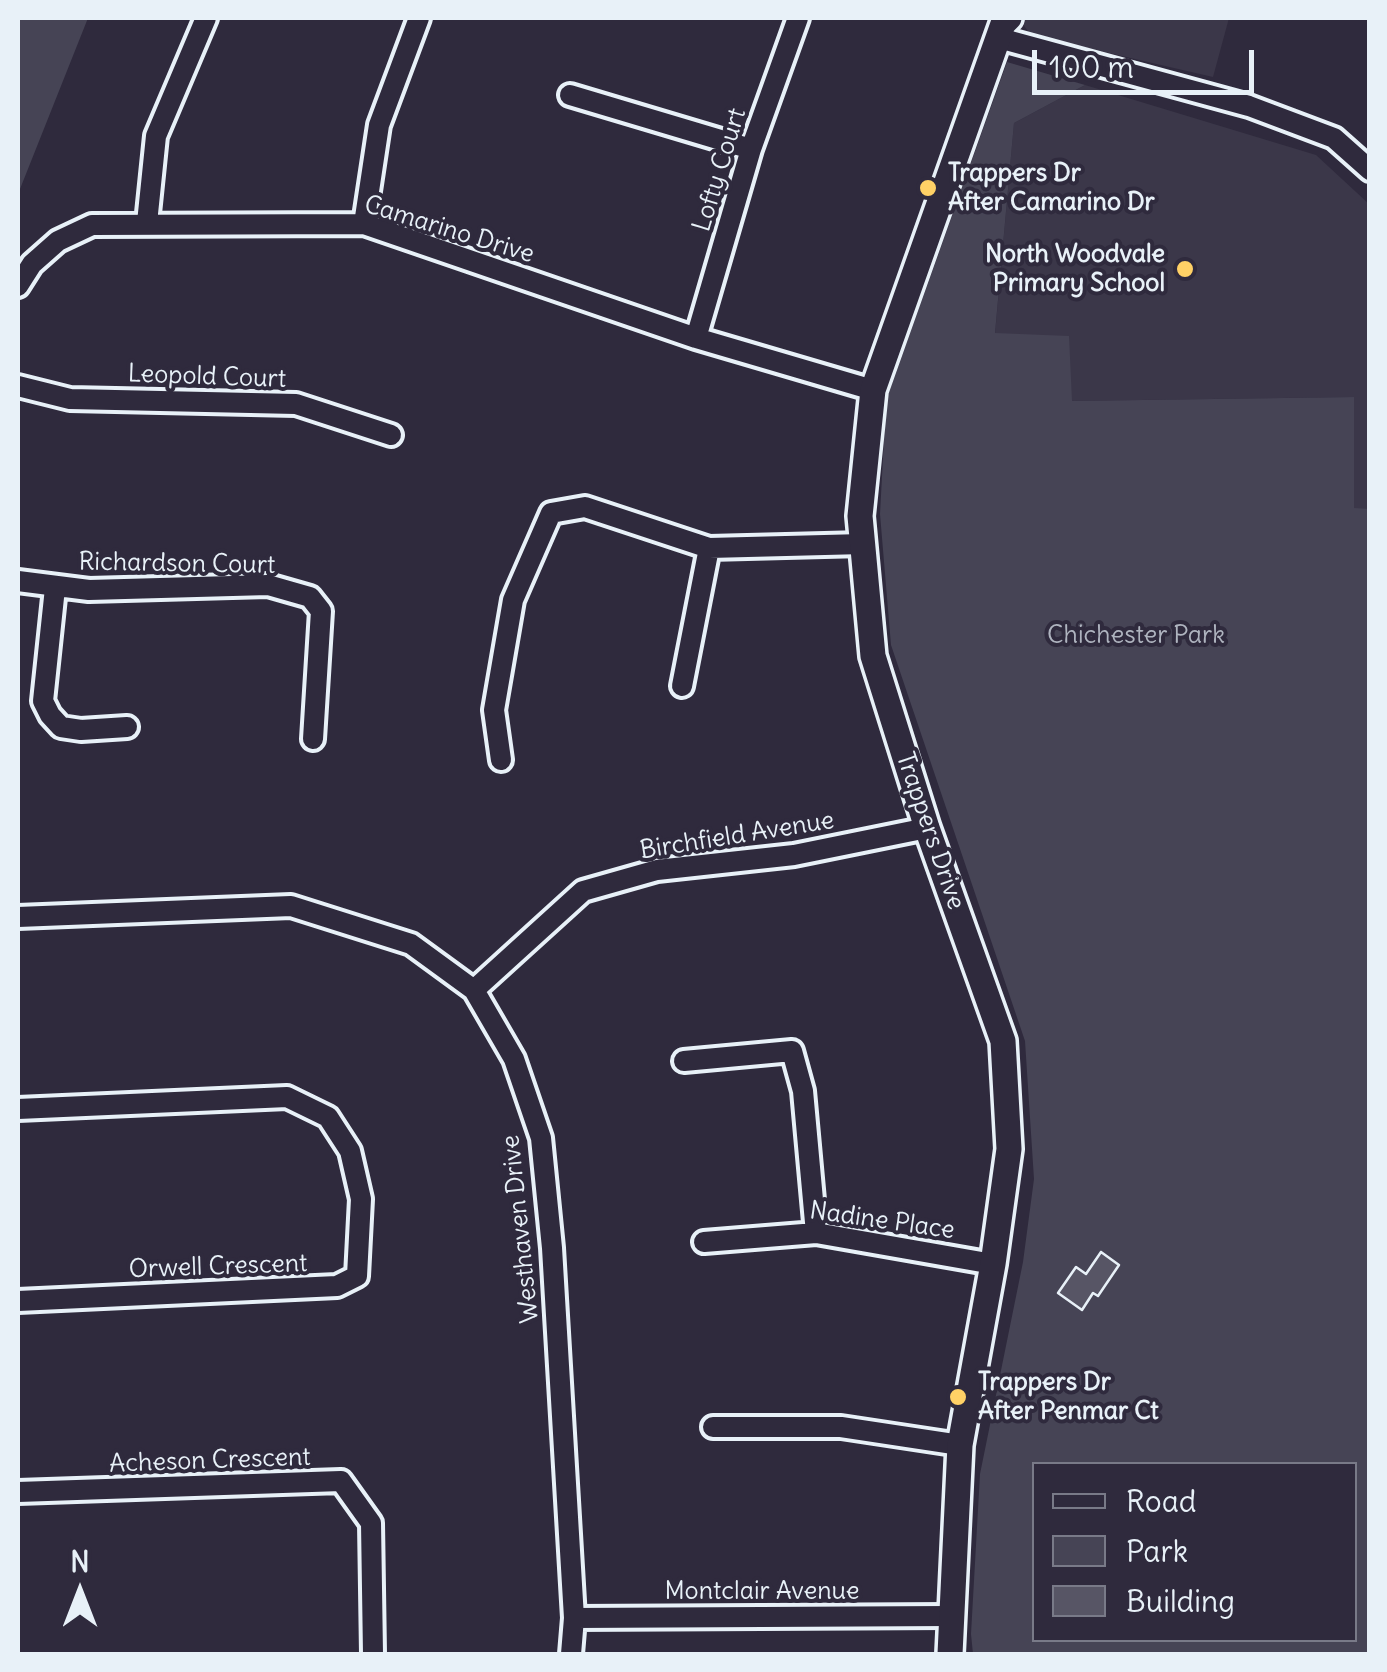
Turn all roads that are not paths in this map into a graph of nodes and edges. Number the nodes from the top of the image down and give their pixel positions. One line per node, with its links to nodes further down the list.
1 (206, 18): 8 (street)
2 (419, 18): 9 (street)
3 (798, 18): 6 (street, Lofty Court)
4 (1003, 24): 7 (street); 13 (main road, Trappers Drive)
5 (570, 95): 6 (street)
6 (751, 149): 11 (street, Lofty Court)
7 (1370, 170)
8 (148, 223): 9 (street, Camarino Drive); 10 (street, Camarino Drive)
9 (364, 224): 11 (street, Camarino Drive)
10 (18, 286)
11 (696, 338): 13 (street, Camarino Drive)
12 (18, 386): 14 (street, Leopold Court)
13 (873, 390): 15 (main road, Trappers Drive)
14 (392, 435)
15 (863, 544): 16 (street); 23 (main road, Trappers Drive)
16 (709, 548): 19 (street); 22 (street)
17 (18, 581): 18 (street, Richardson Court)
18 (55, 588): 20 (street); 21 (street, Richardson Court)
19 (682, 686)
20 (127, 727)
21 (314, 739)
22 (502, 760)
23 (927, 828): 25 (street, Birchfield Avenue); 30 (main road, Trappers Drive)
24 (18, 917): 25 (street, Westhaven Drive)
25 (474, 990): 36 (street, Westhaven Drive)
26 (684, 1060): 28 (street)
27 (18, 1108): 31 (street, Orwell Crescent)
28 (816, 1233): 29 (street, Nadine Place); 30 (street, Nadine Place)
29 (704, 1242)
30 (993, 1264): 33 (main road, Trappers Drive)
31 (18, 1301)
32 (713, 1427): 33 (street)
33 (960, 1445): 35 (main road, Trappers Drive)
34 (18, 1492): 37 (street, Acheson Crescent)
35 (950, 1616): 36 (street, Montclair Avenue); 39 (main road, Trappers Drive)
36 (574, 1618): 38 (street, Westhaven Drive)
37 (373, 1654)
38 (571, 1654)
39 (950, 1654)

